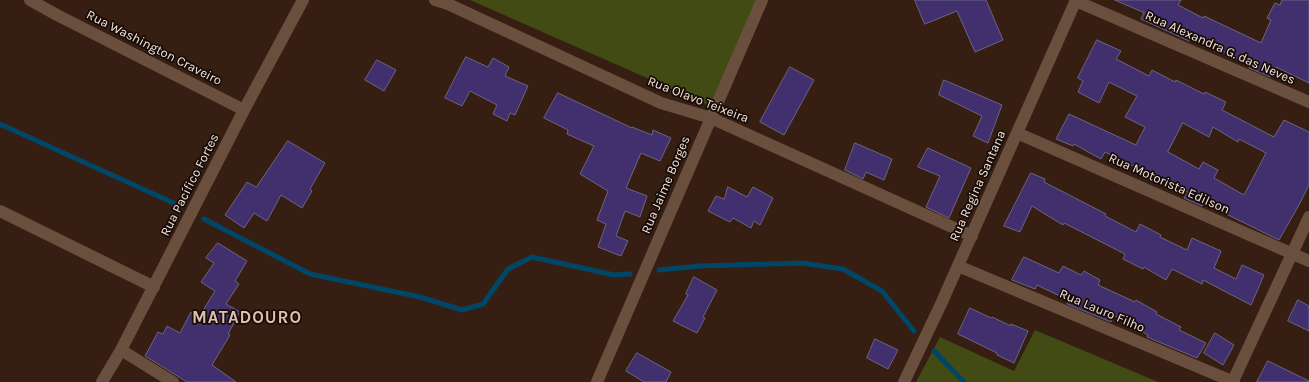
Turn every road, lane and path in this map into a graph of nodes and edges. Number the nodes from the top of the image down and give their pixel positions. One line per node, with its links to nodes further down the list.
1 (30, 0): 7 (street, Rua Washington Craveiro)
2 (303, 0): 7 (street, Rua Pacífico Fortes)
3 (435, 0): 8 (street, Rua Olavo Teixeira)
4 (762, 0): 8 (street, Rua Jaime Borges)
5 (1076, 0): 6 (street, Rua Alexandra G. das Neves); 9 (street, Rua Regina Santana)
6 (1309, 102)
7 (244, 110): 16 (street, Rua Pacífico Fortes)
8 (711, 118): 12 (street, Rua Olavo Teixeira); 20 (street, Rua Jaime Borges)
9 (1017, 133): 12 (street, Rua Regina Santana); 13 (street, Rua Motorista Edilson)
10 (0, 211): 16 (street)
11 (1309, 217): 13 (street)
12 (972, 236): 15 (street, Rua Regina Santana)
13 (1292, 253): 14 (street, Rua Motorista Edilson); 22 (street)
14 (1309, 261)
15 (958, 266): 21 (street, Rua Regina Santana); 22 (street, Rua Lauro Filho)
16 (154, 287): 17 (street, Rua Pacífico Fortes)
17 (121, 350): 18 (street, Rua Pacífico Fortes); 19 (street)
18 (102, 382)
19 (173, 382)
20 (597, 382)
21 (904, 382)
22 (1233, 382)

